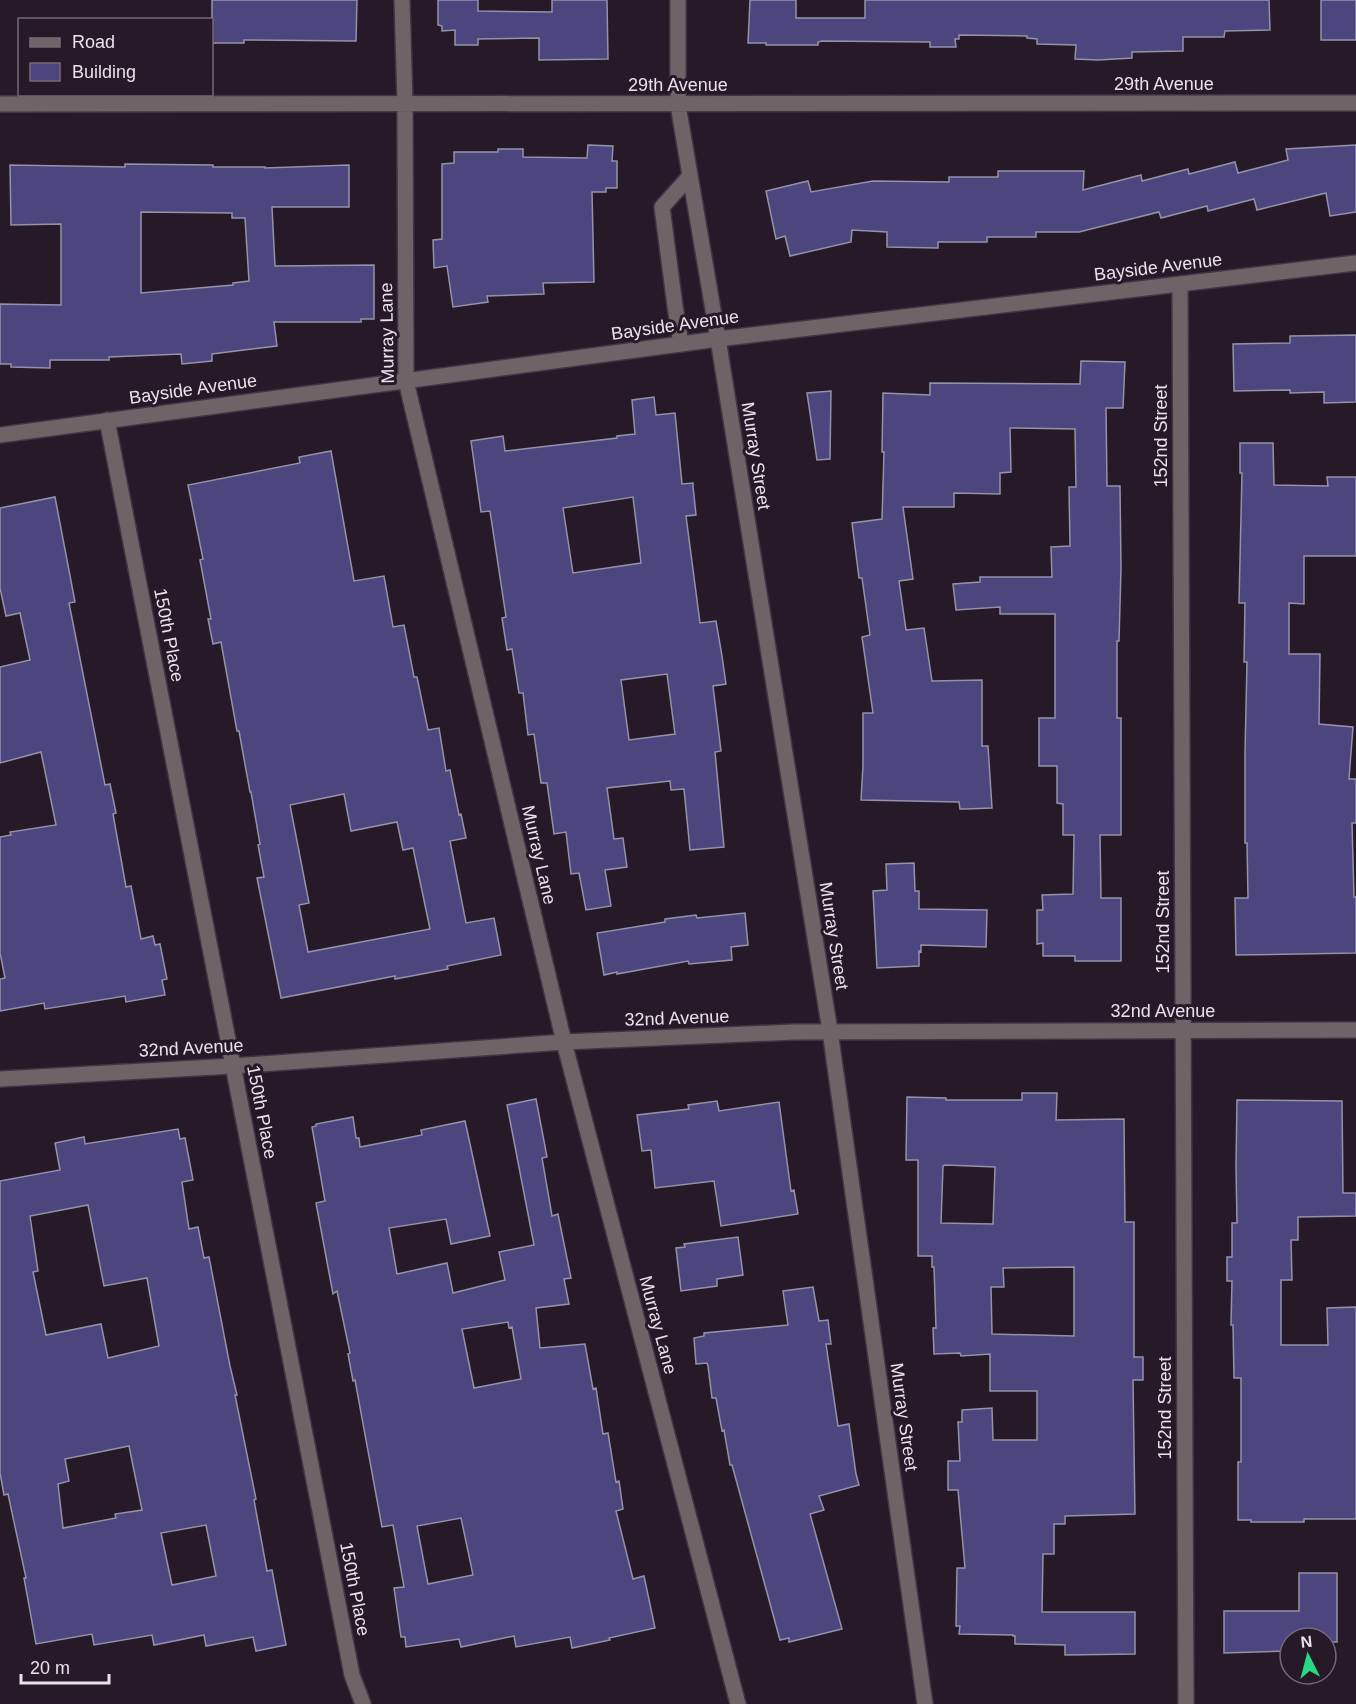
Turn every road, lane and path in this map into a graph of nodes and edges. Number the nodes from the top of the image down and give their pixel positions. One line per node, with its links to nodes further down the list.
1 (402, 0): 5 (street, Murray Lane)
2 (678, 0): 6 (street, Murray Street)
3 (1356, 103): 6 (street, 29th Avenue)
4 (0, 104): 5 (street, 29th Avenue)
5 (405, 104): 6 (street, 29th Avenue); 12 (street, Murray Lane)
6 (678, 105): 7 (street, Murray Street)
7 (690, 176): 10 (street, Murray Street); 11 (street)
8 (1356, 262): 9 (street, Bayside Avenue)
9 (1180, 284): 10 (street, Bayside Avenue); 15 (street, 152nd Street)
10 (718, 339): 11 (street, Bayside Avenue); 17 (street, Murray Street)
11 (681, 344): 12 (street, Bayside Avenue)
12 (406, 381): 13 (street, Bayside Avenue); 18 (street, Murray Lane)
13 (108, 420): 14 (street, Bayside Avenue); 19 (street, 150th Place)
14 (0, 435)
15 (1183, 1030): 16 (street, 32nd Avenue); 17 (street, 32nd Avenue); 24 (street, 152nd Street)
16 (1356, 1030)
17 (830, 1031): 18 (street, 32nd Avenue); 23 (street, Murray Street)
18 (564, 1042): 19 (street, 32nd Avenue); 22 (street, Murray Lane)
19 (233, 1066): 20 (street, 32nd Avenue); 21 (street, 150th Place)
20 (0, 1079)
21 (363, 1704)
22 (738, 1704)
23 (925, 1704)
24 (1186, 1704)

